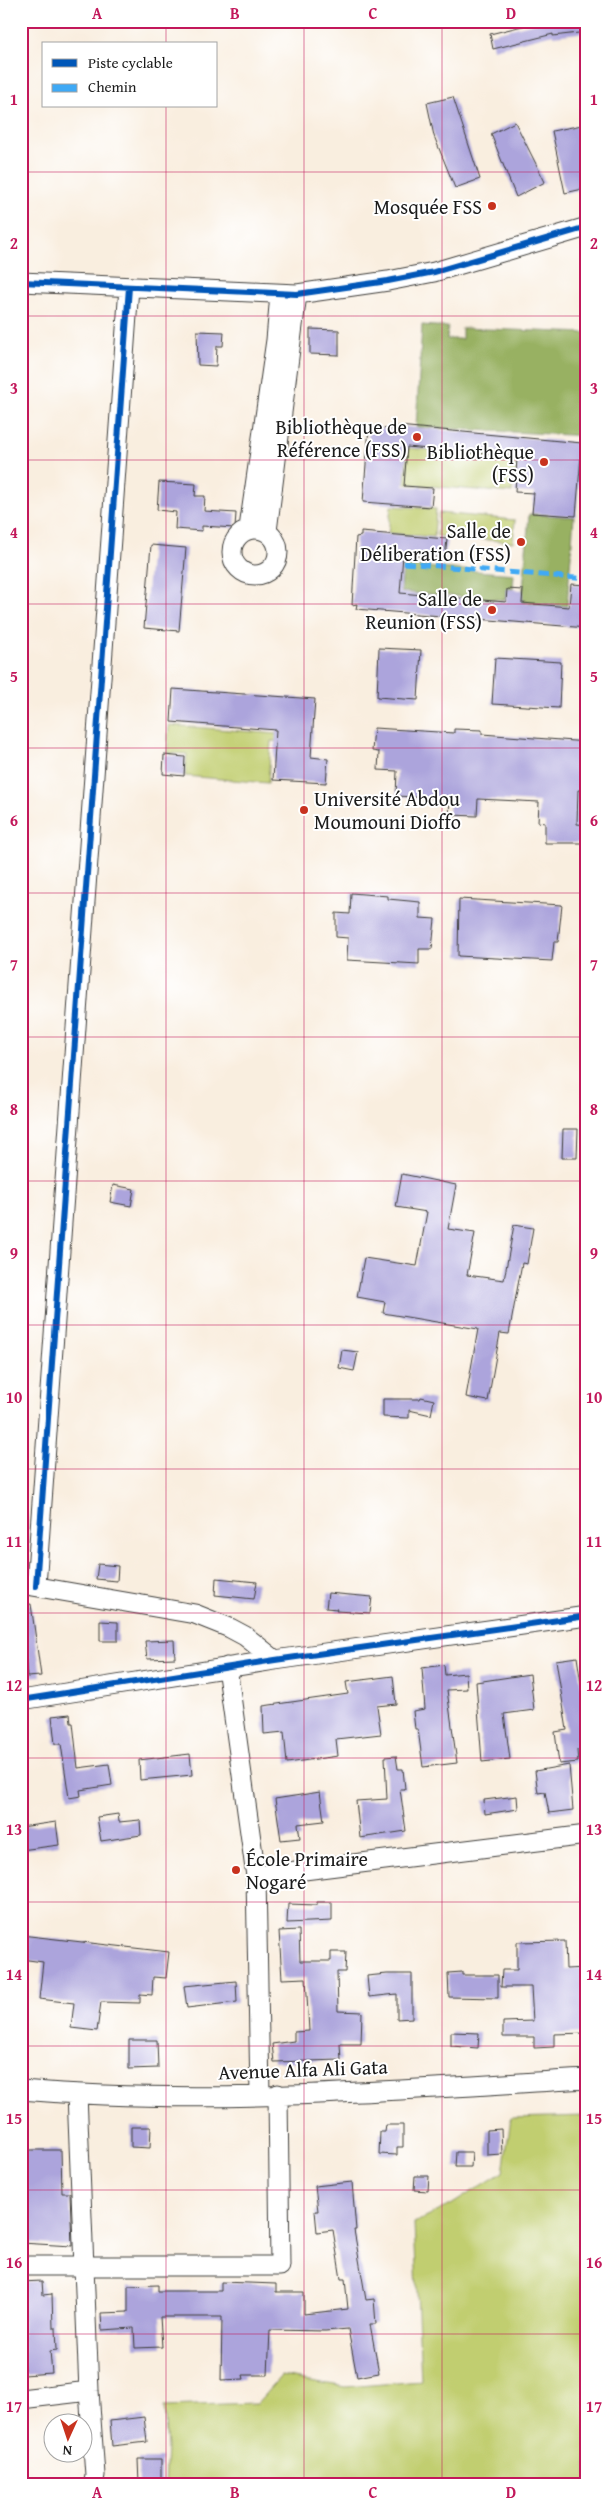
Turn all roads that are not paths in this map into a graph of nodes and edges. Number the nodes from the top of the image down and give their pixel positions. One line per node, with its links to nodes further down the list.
1 (587, 227): 4 (street)
2 (21, 282): 3 (street)
3 (129, 287): 4 (street); 6 (street)
4 (288, 294): 5 (street)
5 (258, 530)
6 (29, 1585): 8 (street)
7 (587, 1616): 8 (street)
8 (275, 1660): 9 (street)
9 (227, 1668): 10 (street); 12 (street)
10 (21, 1700)
11 (587, 1835): 12 (street)
12 (256, 1876): 16 (street)
13 (587, 2079): 16 (street, Avenue Alfa Ali Gata)
14 (21, 2090): 15 (street, Avenue Alfa Ali Gata)
15 (77, 2094): 16 (street, Avenue Alfa Ali Gata); 18 (street)
16 (269, 2095): 18 (street)
17 (21, 2266): 18 (street)
18 (85, 2266): 19 (street)
19 (89, 2391): 20 (street); 21 (street)
20 (21, 2399)
21 (93, 2485)

